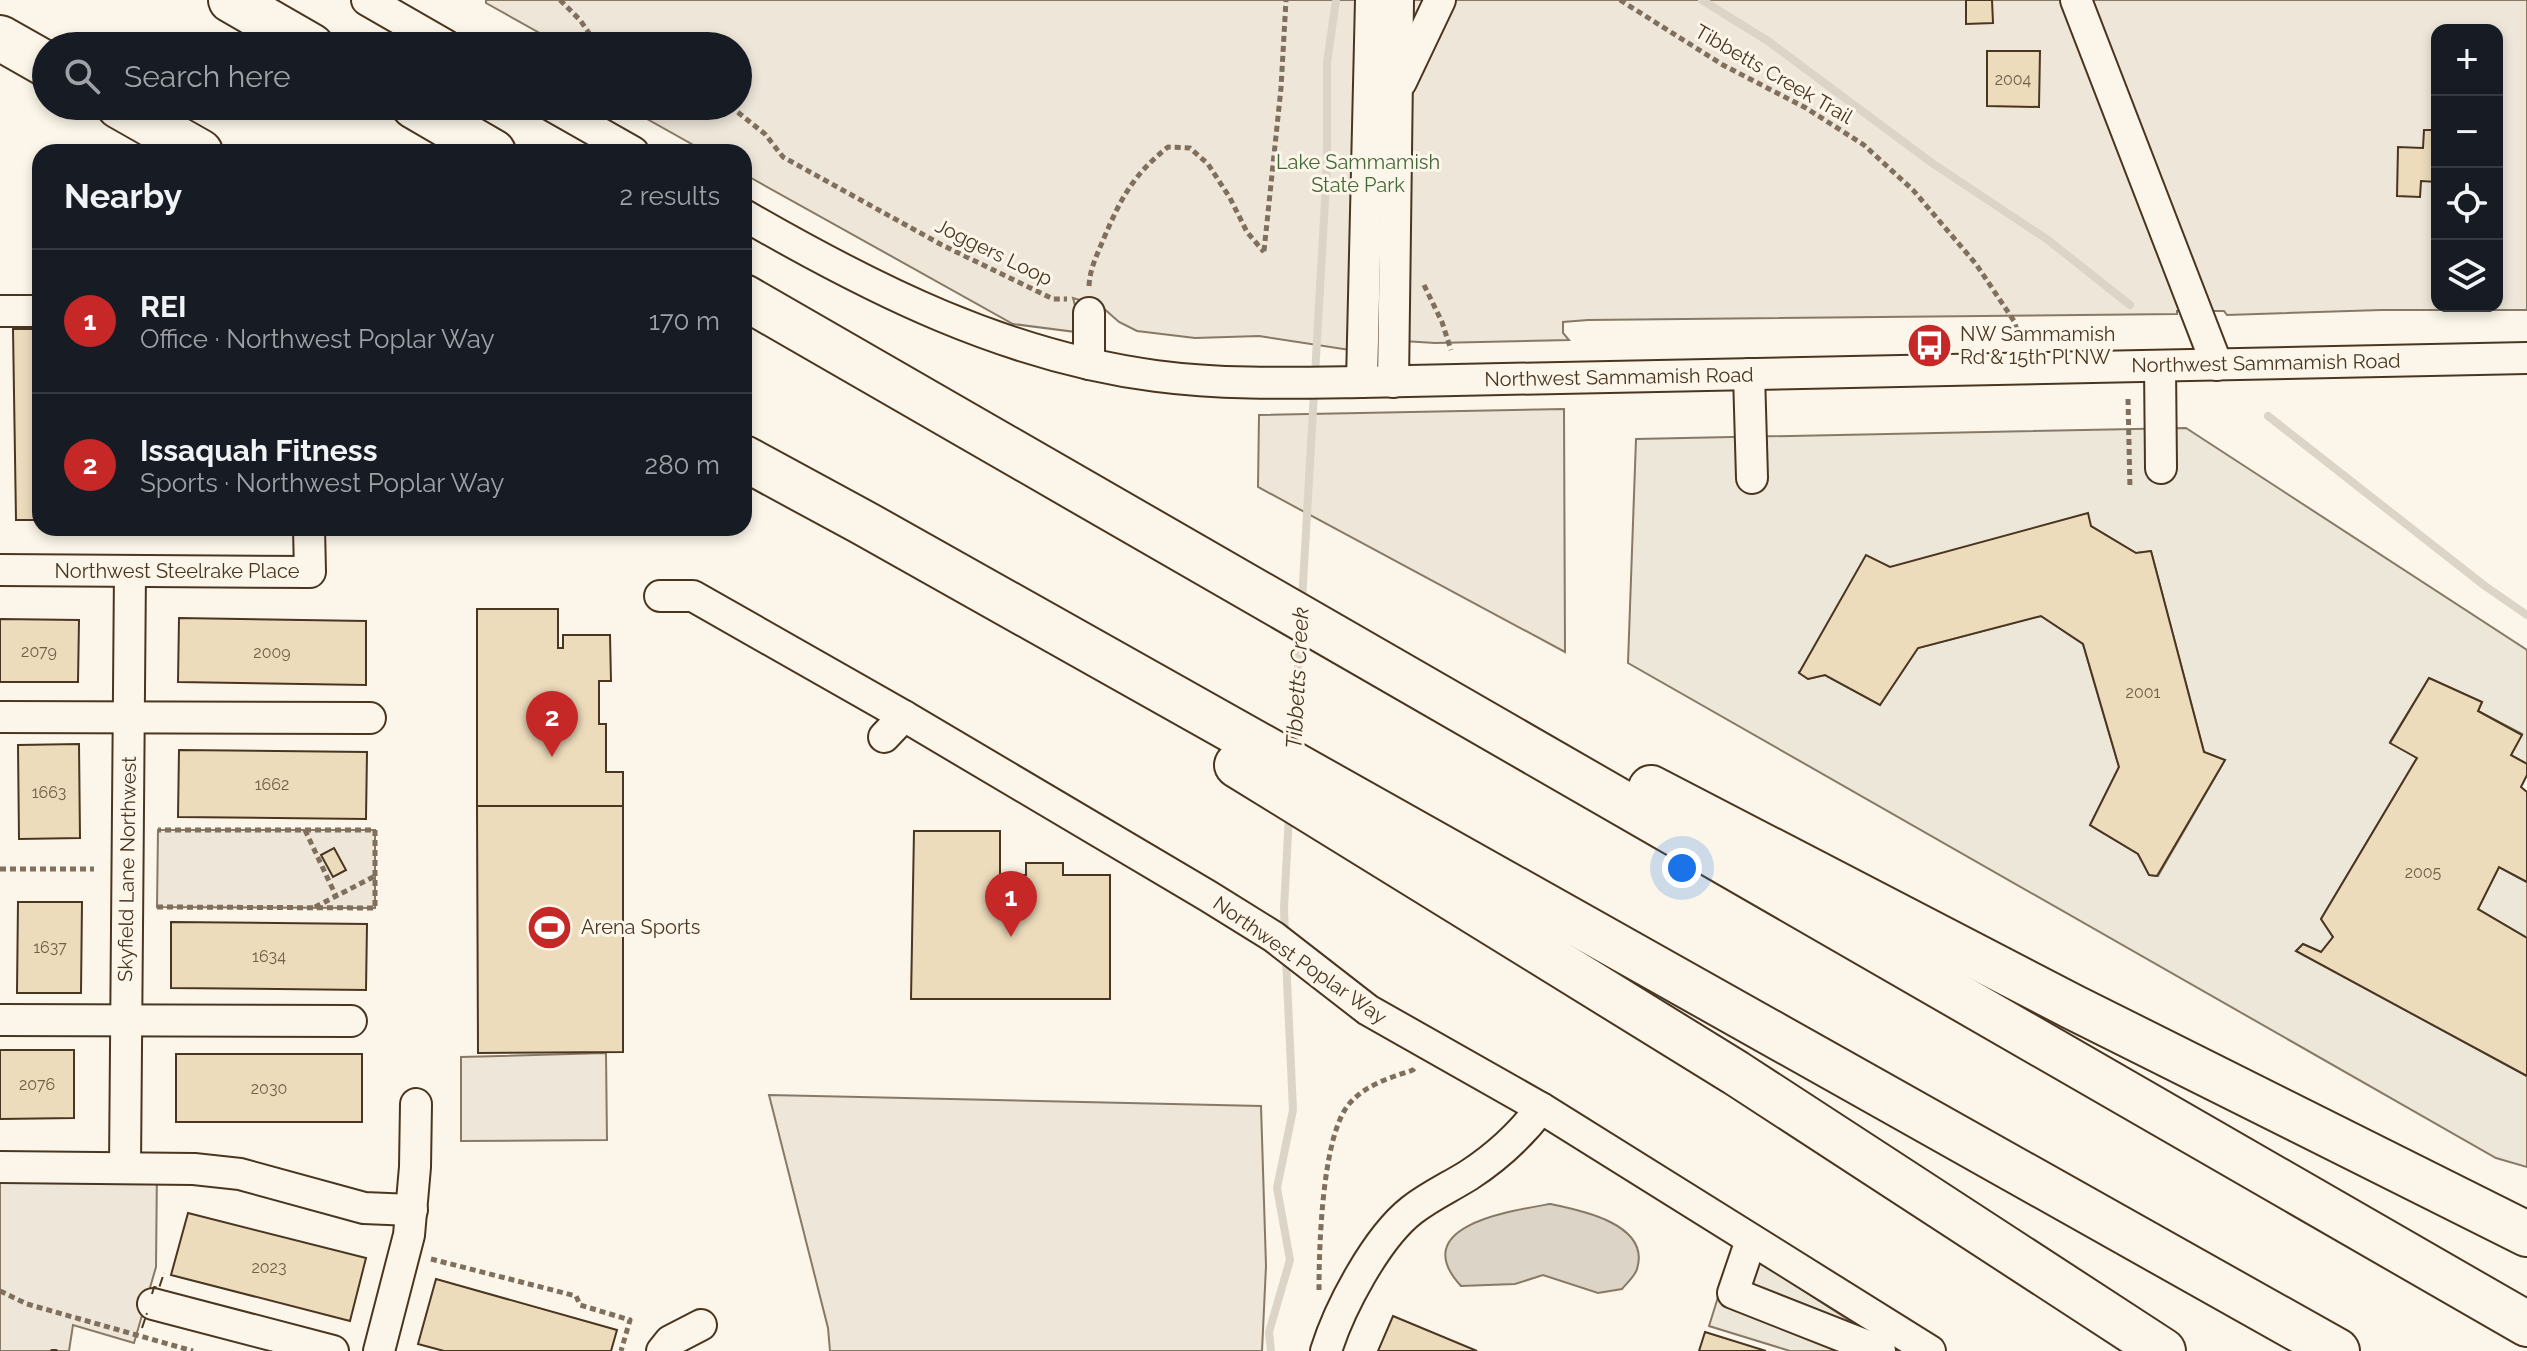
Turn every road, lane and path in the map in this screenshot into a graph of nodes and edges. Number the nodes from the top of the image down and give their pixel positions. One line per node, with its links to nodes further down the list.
1 (231, 0): 11 (highway)
2 (367, 0): 12 (street)
3 (560, 0): 13 (path)
4 (1286, 0): 27 (path)
5 (1371, 0): 38 (street)
6 (1410, 0): 10 (street)
7 (1440, 0): 16 (street)
8 (1620, 0): 30 (path, Tibbetts Creek Trail)
9 (2076, 0): 34 (street)
10 (1397, 13): 16 (street)
11 (287, 32)
12 (423, 32)
13 (588, 32)
14 (0, 38): 15 (highway)
15 (32, 56)
16 (1395, 95): 37 (street)
17 (144, 120): 21 (highway)
18 (438, 120): 22 (highway)
19 (577, 120): 23 (street)
20 (748, 120): 27 (path, Joggers Loop)
21 (186, 144)
22 (479, 144)
23 (619, 144)
24 (752, 220): 33 (street, Northwest Sammamish Road)
25 (1422, 275): 31 (path)
26 (752, 302): 48 (highway)
27 (1085, 303): 33 (street)
28 (0, 311): 29 (street)
29 (32, 311)
30 (2020, 339)
31 (1451, 350)
32 (2527, 358): 34 (street, Northwest Sammamish Road)
33 (1089, 364): 38 (street, Northwest Sammamish Road)
34 (2217, 365): 35 (street, Northwest Sammamish Road)
35 (2160, 366): 36 (street, Northwest Sammamish Road); 41 (street)
36 (1749, 374): 37 (street, Northwest Sammamish Road); 42 (street)
37 (1393, 382): 38 (street, Northwest Sammamish Road)
38 (1348, 383)
39 (2128, 399): 43 (path)
40 (752, 462): 52 (highway)
41 (2161, 468)
42 (1752, 478)
43 (2130, 489)
44 (309, 536): 46 (street, Northwest Steelrake Place)
45 (0, 570): 46 (street, Northwest Steelrake Place)
46 (130, 571): 50 (street, Skyfield Lane Northwest)
47 (660, 596): 65 (street, Northwest Poplar Way)
48 (1317, 627): 61 (highway); 78 (highway)
49 (0, 717): 50 (street)
50 (129, 717): 51 (street); 62 (street, Skyfield Lane Northwest)
51 (370, 718)
52 (1309, 791): 88 (highway); 89 (highway)
53 (158, 830): 54 (path)
54 (305, 830): 57 (path); 58 (path)
55 (0, 869): 56 (path)
56 (94, 869)
57 (375, 876): 58 (path); 60 (path)
58 (336, 896): 60 (path)
59 (157, 907): 60 (path)
60 (314, 908)
61 (2073, 1007): 71 (highway); 74 (highway)
62 (126, 1019): 63 (street); 64 (street); 69 (street, Skyfield Lane Northwest)
63 (0, 1020)
64 (351, 1021)
65 (1430, 1046): 67 (street, Northwest Poplar Way); 76 (path)
66 (416, 1104): 70 (street)
67 (1541, 1108): 72 (street, Northwest Poplar Way); 85 (street)
68 (0, 1167): 69 (street)
69 (125, 1167): 70 (street)
70 (412, 1210): 82 (street)
71 (2527, 1234)
72 (1751, 1240): 86 (street); 87 (street, Northwest Poplar Way)
73 (419, 1256): 83 (path)
74 (2527, 1263)
75 (0, 1291): 80 (path)
76 (1319, 1297)
77 (153, 1304): 81 (street)
78 (2527, 1324)
79 (701, 1325): 84 (street)
80 (193, 1351)
81 (333, 1351)
82 (379, 1351)
83 (621, 1351)
84 (662, 1351)
85 (1326, 1351)
86 (1880, 1351)
87 (1930, 1351)
88 (2163, 1351)
89 (2337, 1351)

